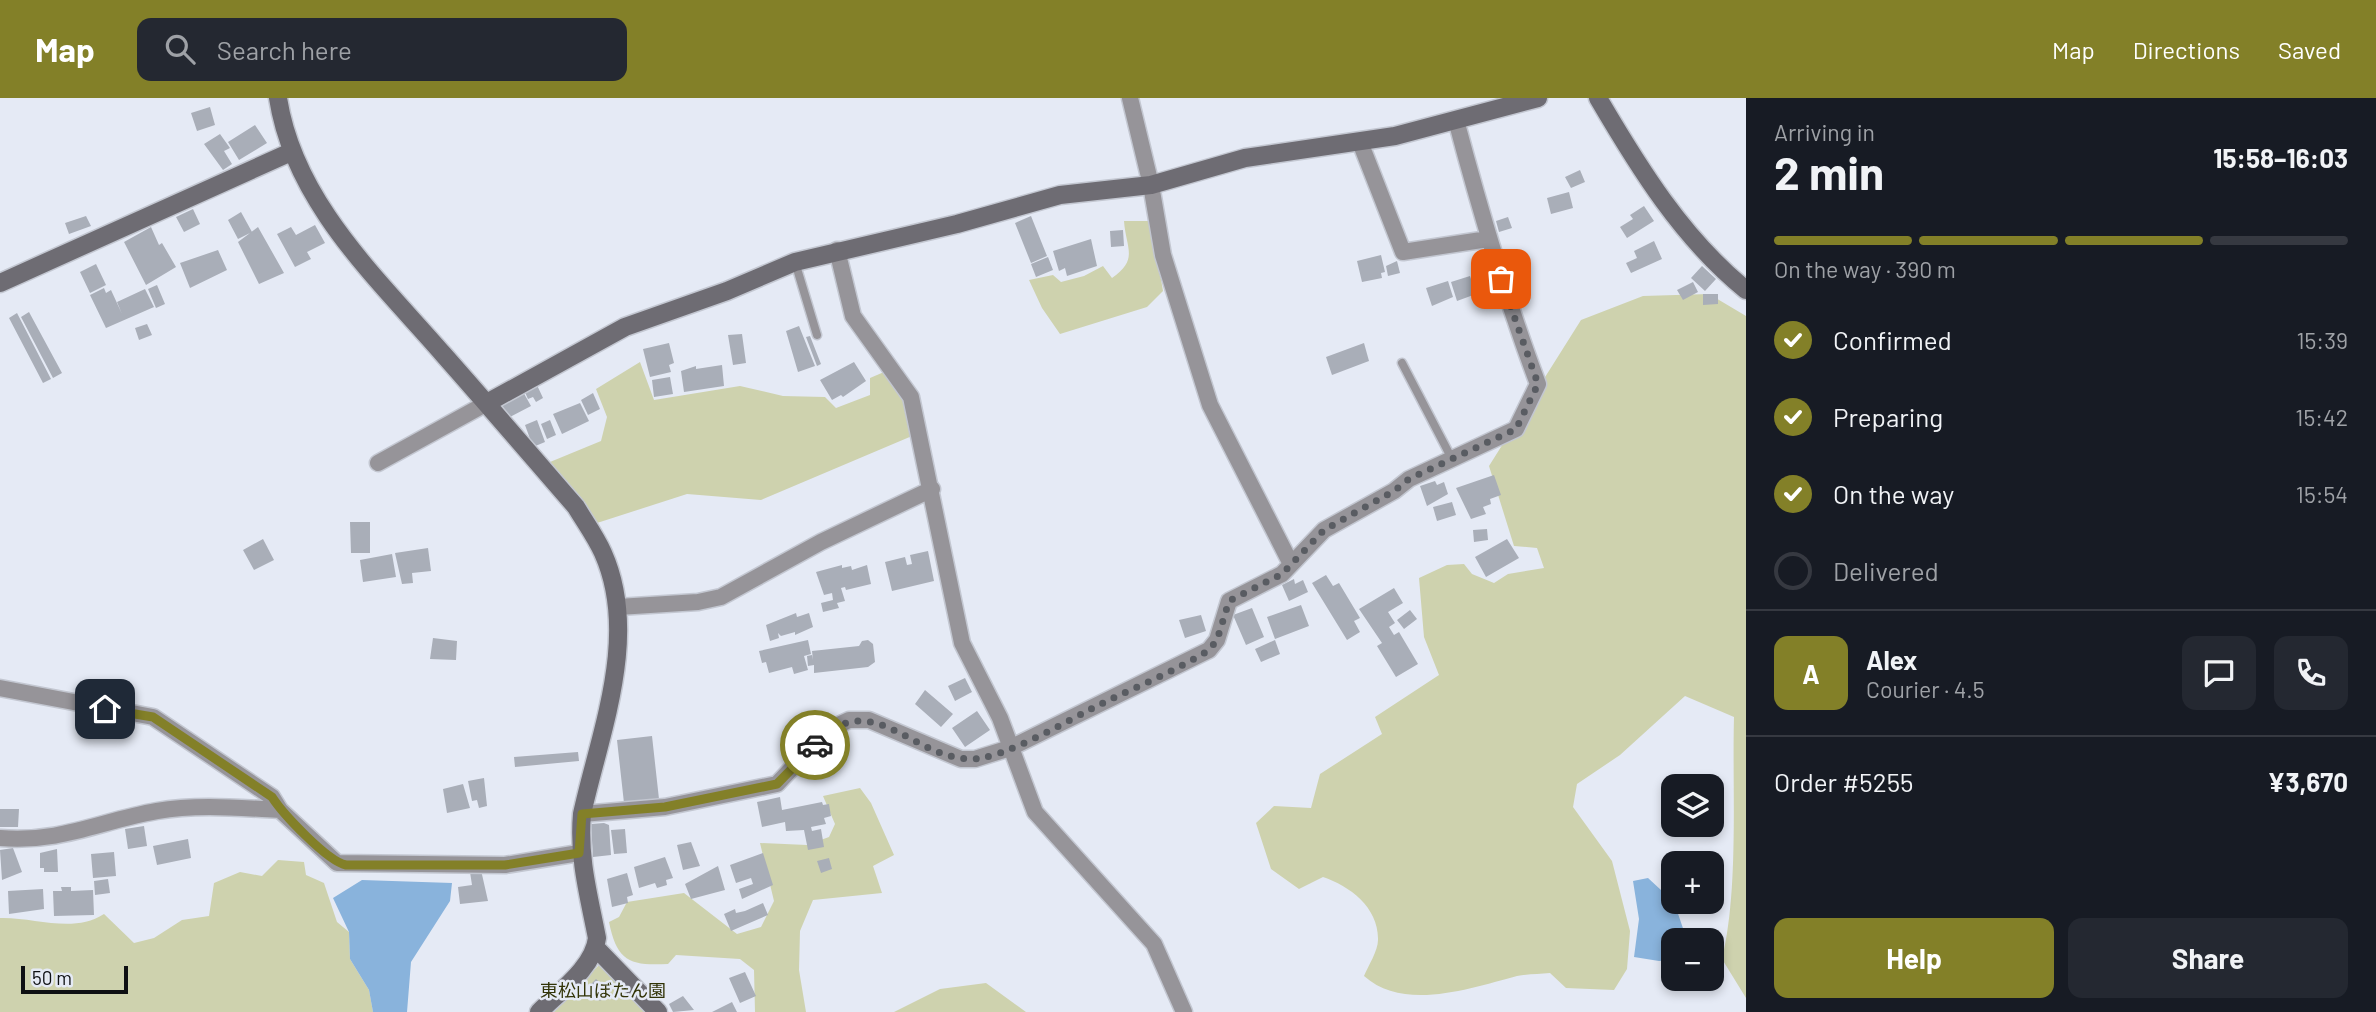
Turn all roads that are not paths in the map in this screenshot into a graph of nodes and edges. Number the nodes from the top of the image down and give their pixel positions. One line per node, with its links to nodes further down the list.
1 (278, 98): 7 (street)
2 (1130, 98): 8 (street)
3 (1538, 98): 5 (street)
4 (1598, 98): 13 (street)
5 (1456, 120): 6 (street); 9 (street)
6 (1360, 142): 8 (street); 9 (street)
7 (291, 152): 12 (street); 16 (street)
8 (1151, 185): 10 (street); 20 (street)
9 (1488, 239): 17 (street)
10 (837, 250): 11 (street); 19 (street)
11 (795, 262): 14 (lane); 16 (street)
12 (0, 283)
13 (1746, 290)
14 (817, 335)
15 (1402, 363): 17 (lane)
16 (487, 403): 18 (street); 21 (street)
17 (1452, 459): 20 (street)
18 (378, 463)
19 (932, 489): 21 (street); 23 (street)
20 (1291, 564): 23 (street)
21 (618, 607): 25 (street)
22 (0, 688): 24 (street)
23 (1010, 748): 25 (street); 31 (street)
24 (280, 810): 26 (street); 27 (street)
25 (582, 814): 27 (street)
26 (0, 838)
27 (579, 853): 28 (street)
28 (596, 948): 29 (street); 30 (street)
29 (539, 1012)
30 (658, 1012)
31 (1184, 1012)

